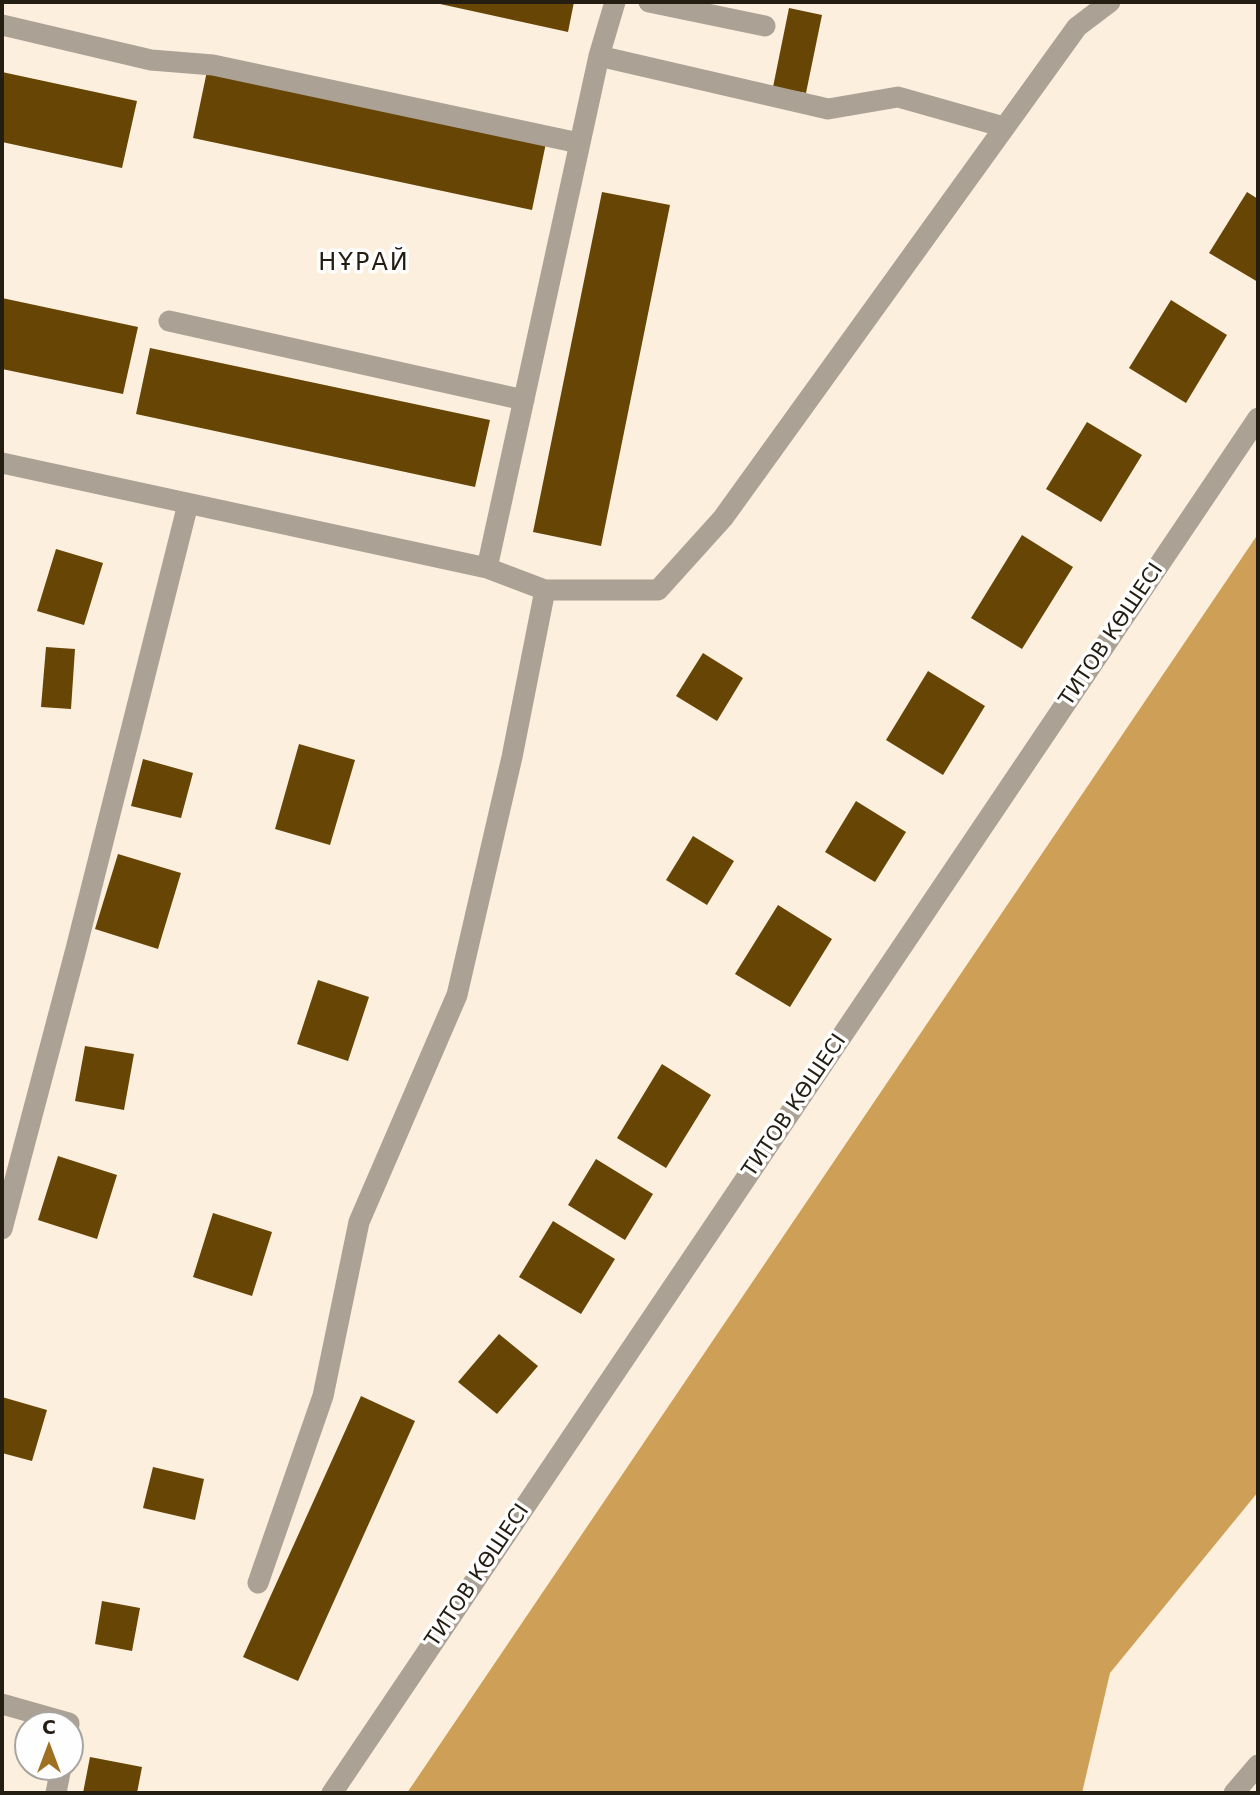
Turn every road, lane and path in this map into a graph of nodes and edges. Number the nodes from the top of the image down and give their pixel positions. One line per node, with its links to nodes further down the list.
1 (615, 2): 6 (street)
2 (649, 2): 5 (street)
3 (1110, 2): 7 (street)
4 (2, 25): 8 (street)
5 (765, 26)
6 (598, 56): 7 (street); 8 (street)
7 (1004, 127): 15 (street)
8 (579, 143): 10 (street)
9 (169, 321): 10 (street)
10 (524, 400): 14 (street)
11 (1258, 418): 21 (street, ТИТОВ КӨШЕСІ)
12 (2, 463): 13 (street)
13 (188, 504): 14 (street); 16 (street)
14 (487, 568): 15 (street)
15 (545, 590): 17 (street)
16 (2, 1229)
17 (258, 1583)
18 (2, 1704): 19 (street)
19 (27, 1711)
20 (1258, 1765): 22 (street)
21 (332, 1793)
22 (1234, 1793)

